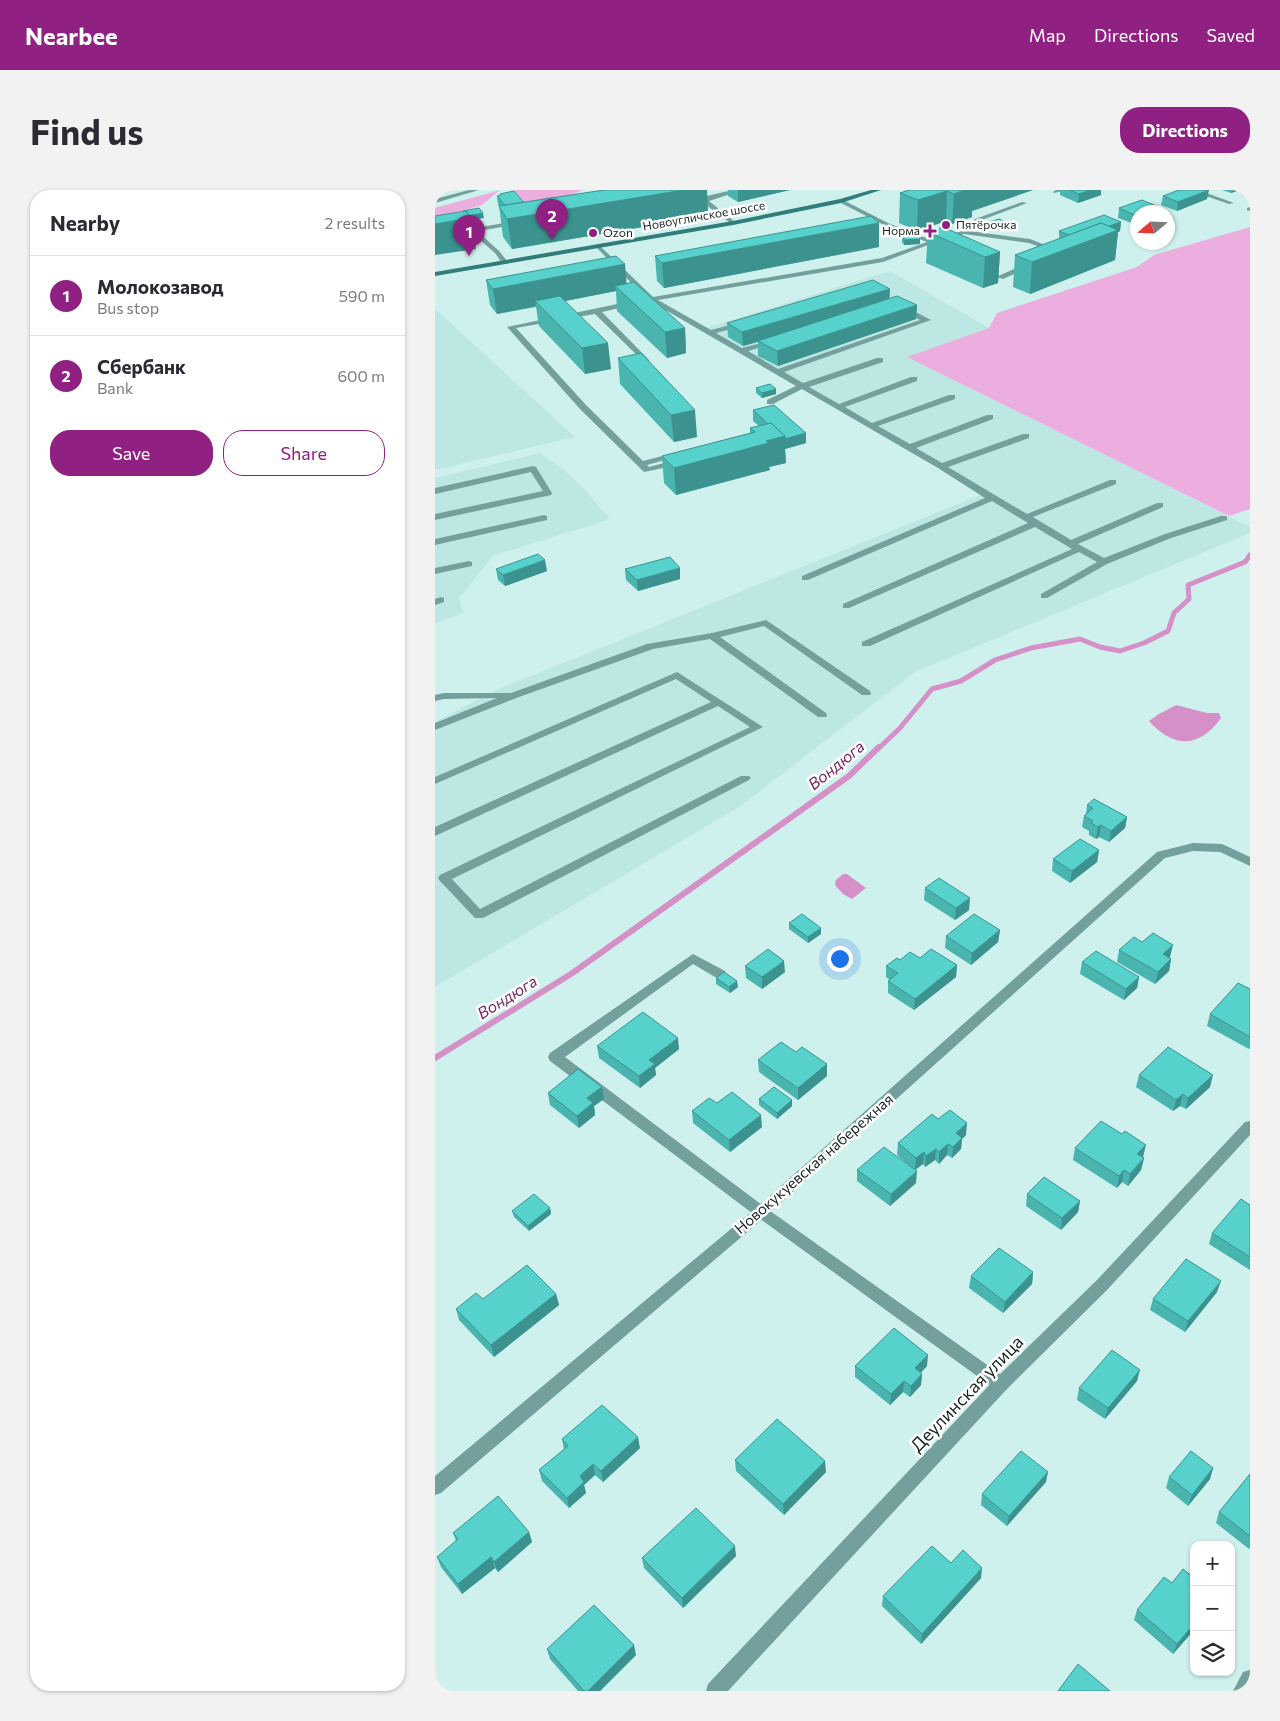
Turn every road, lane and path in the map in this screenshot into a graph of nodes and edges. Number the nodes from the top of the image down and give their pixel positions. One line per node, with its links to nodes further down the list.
1 (476, 190): 7 (street)
2 (740, 190): 6 (street)
3 (878, 190): 8 (main road, Новоугличское шоссе)
4 (1191, 190): 10 (street)
5 (686, 200): 6 (street)
6 (704, 200): 12 (street)
7 (435, 201)
8 (841, 201): 12 (main road, Новоугличское шоссе); 17 (street)
9 (1024, 203): 15 (street)
10 (1231, 203)
11 (520, 222): 14 (street)
12 (733, 223): 18 (main road, Новоугличское шоссе)
13 (435, 229): 14 (street)
14 (474, 231): 16 (street); 20 (street)
15 (964, 232): 17 (street); 19 (street)
16 (435, 237)
17 (933, 242): 24 (street)
18 (598, 246): 20 (main road, Новоугличское шоссе); 24 (street)
19 (1053, 257)
20 (504, 262): 22 (main road, Новоугличское шоссе)
21 (1035, 264): 23 (street)
22 (435, 274)
23 (1000, 277)
24 (651, 299): 26 (street); 28 (street)
25 (896, 305): 33 (street)
26 (597, 311): 32 (street); 43 (street)
27 (754, 320): 28 (street)
28 (709, 333): 30 (street)
29 (786, 338): 30 (street)
30 (741, 351): 33 (street)
31 (880, 360): 35 (street)
32 (646, 362)
33 (777, 372): 35 (street)
34 (914, 379): 38 (street)
35 (801, 387): 37 (street); 38 (street)
36 (952, 397): 40 (street)
37 (770, 402)
38 (837, 407): 40 (street)
39 (990, 417): 42 (street)
40 (871, 426): 42 (street)
41 (1026, 436): 44 (street)
42 (908, 448): 44 (street)
43 (690, 456)
44 (941, 466): 47 (street)
45 (1113, 482): 50 (street)
46 (435, 491): 49 (street)
47 (992, 498): 50 (street); 59 (street)
48 (1160, 505): 55 (street)
49 (435, 517)
50 (1026, 517): 53 (street)
51 (544, 518): 54 (street)
52 (1224, 518): 56 (street)
53 (1035, 523): 55 (street); 61 (street)
54 (435, 542)
55 (1075, 546): 56 (street); 63 (street)
56 (1104, 562): 60 (street)
57 (469, 564): 58 (street)
58 (435, 571)
59 (805, 578)
60 (1044, 596)
61 (846, 606)
62 (712, 636): 64 (street); 65 (street); 68 (street)
63 (866, 644)
64 (866, 692)
65 (515, 695): 66 (street); 69 (street)
66 (435, 698)
67 (719, 702): 71 (street); 72 (street); 74 (street)
68 (822, 716)
69 (435, 728)
70 (745, 778): 74 (street)
71 (435, 781)
72 (435, 832)
73 (1250, 862): 77 (street, Новокукуевская набережная)
74 (439, 874)
75 (719, 974): 77 (street)
76 (1250, 1126): 78 (street, Деулинская улица)
77 (761, 1212): 78 (street); 79 (street, Новокукуевская набережная)
78 (1001, 1384): 81 (street, Деулинская улица)
79 (435, 1487)
80 (1250, 1680): 82 (street)
81 (715, 1691)
82 (1242, 1691)

